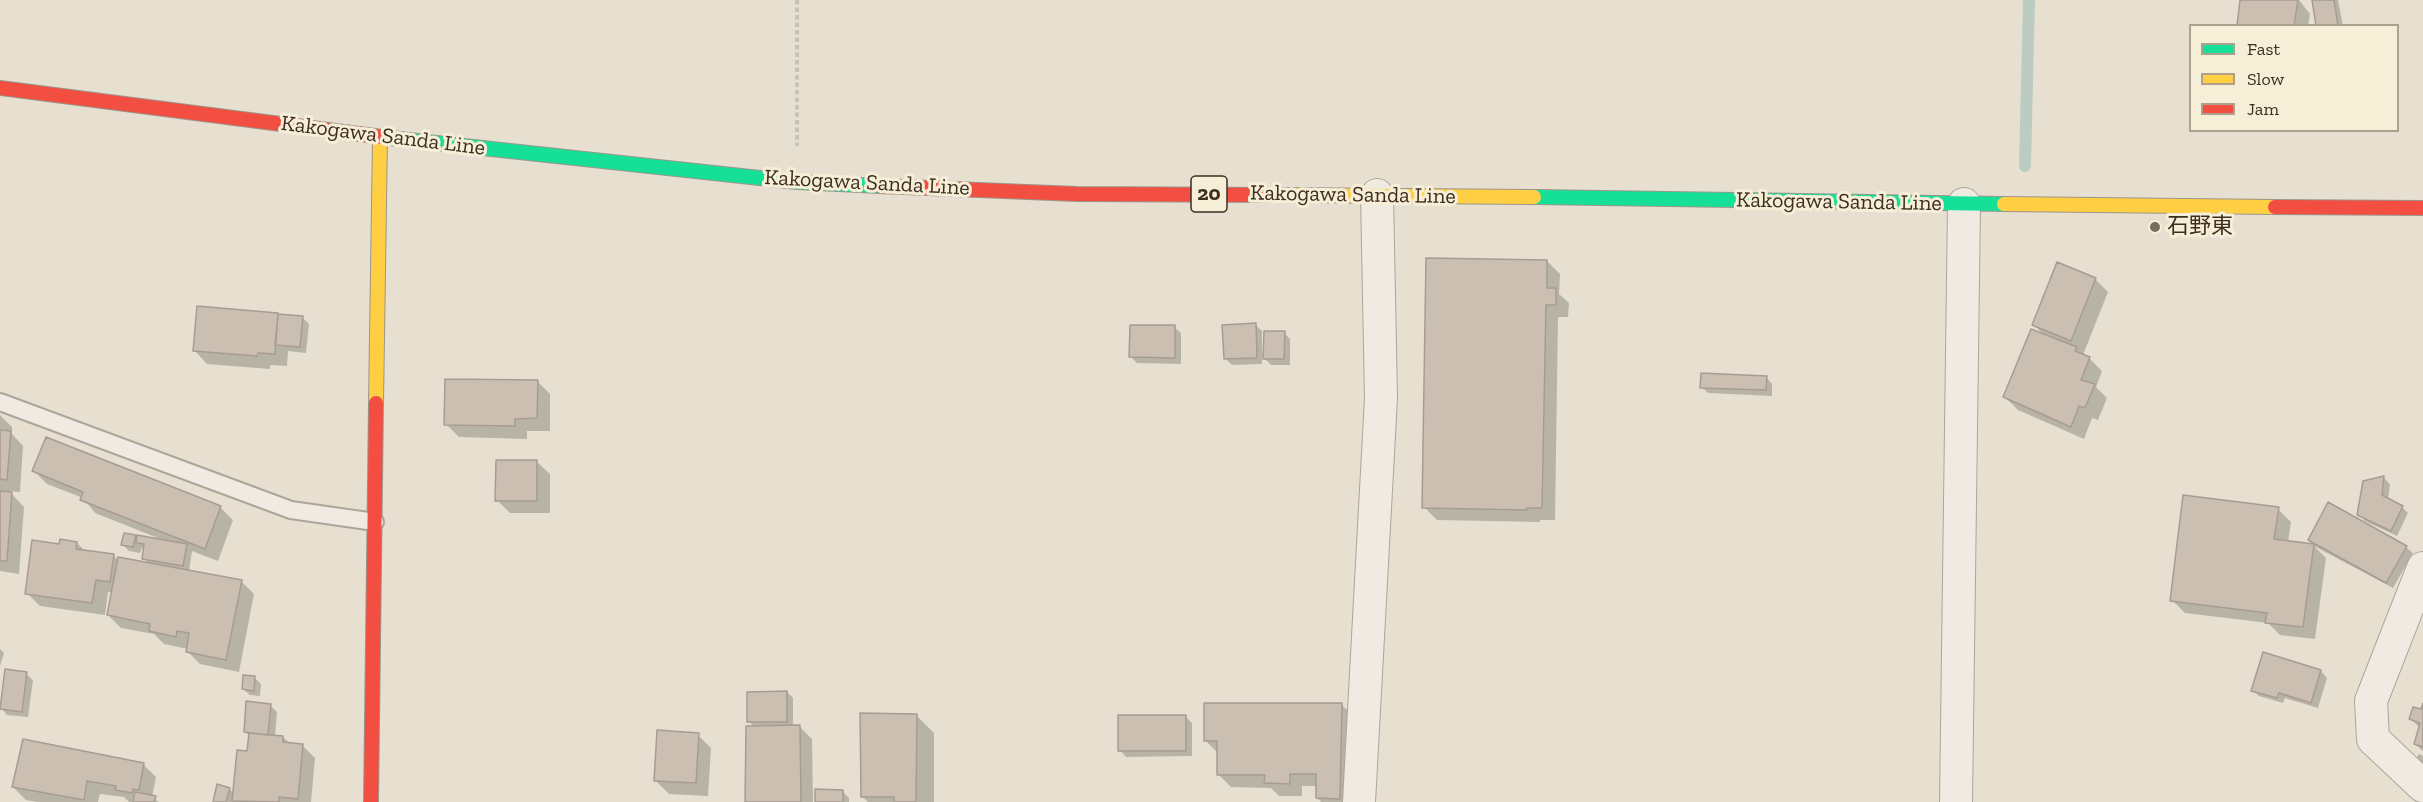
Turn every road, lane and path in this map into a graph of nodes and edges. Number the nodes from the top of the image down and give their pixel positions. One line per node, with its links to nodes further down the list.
1 (796, 0): 4 (path)
2 (0, 88): 3 (main road, Kakogawa Sanda Line / 20)
3 (380, 137): 4 (main road, Kakogawa Sanda Line / 20); 9 (main road)
4 (797, 182): 5 (main road, Kakogawa Sanda Line / 20)
5 (1377, 195): 6 (main road, Kakogawa Sanda Line / 20); 13 (street)
6 (1964, 204): 7 (main road, Kakogawa Sanda Line / 20); 14 (street)
7 (2423, 208)
8 (0, 402): 9 (lane)
9 (375, 522): 12 (main road)
10 (2423, 568): 11 (street)
11 (2423, 786)
12 (371, 802)
13 (1359, 802)
14 (1956, 802)

